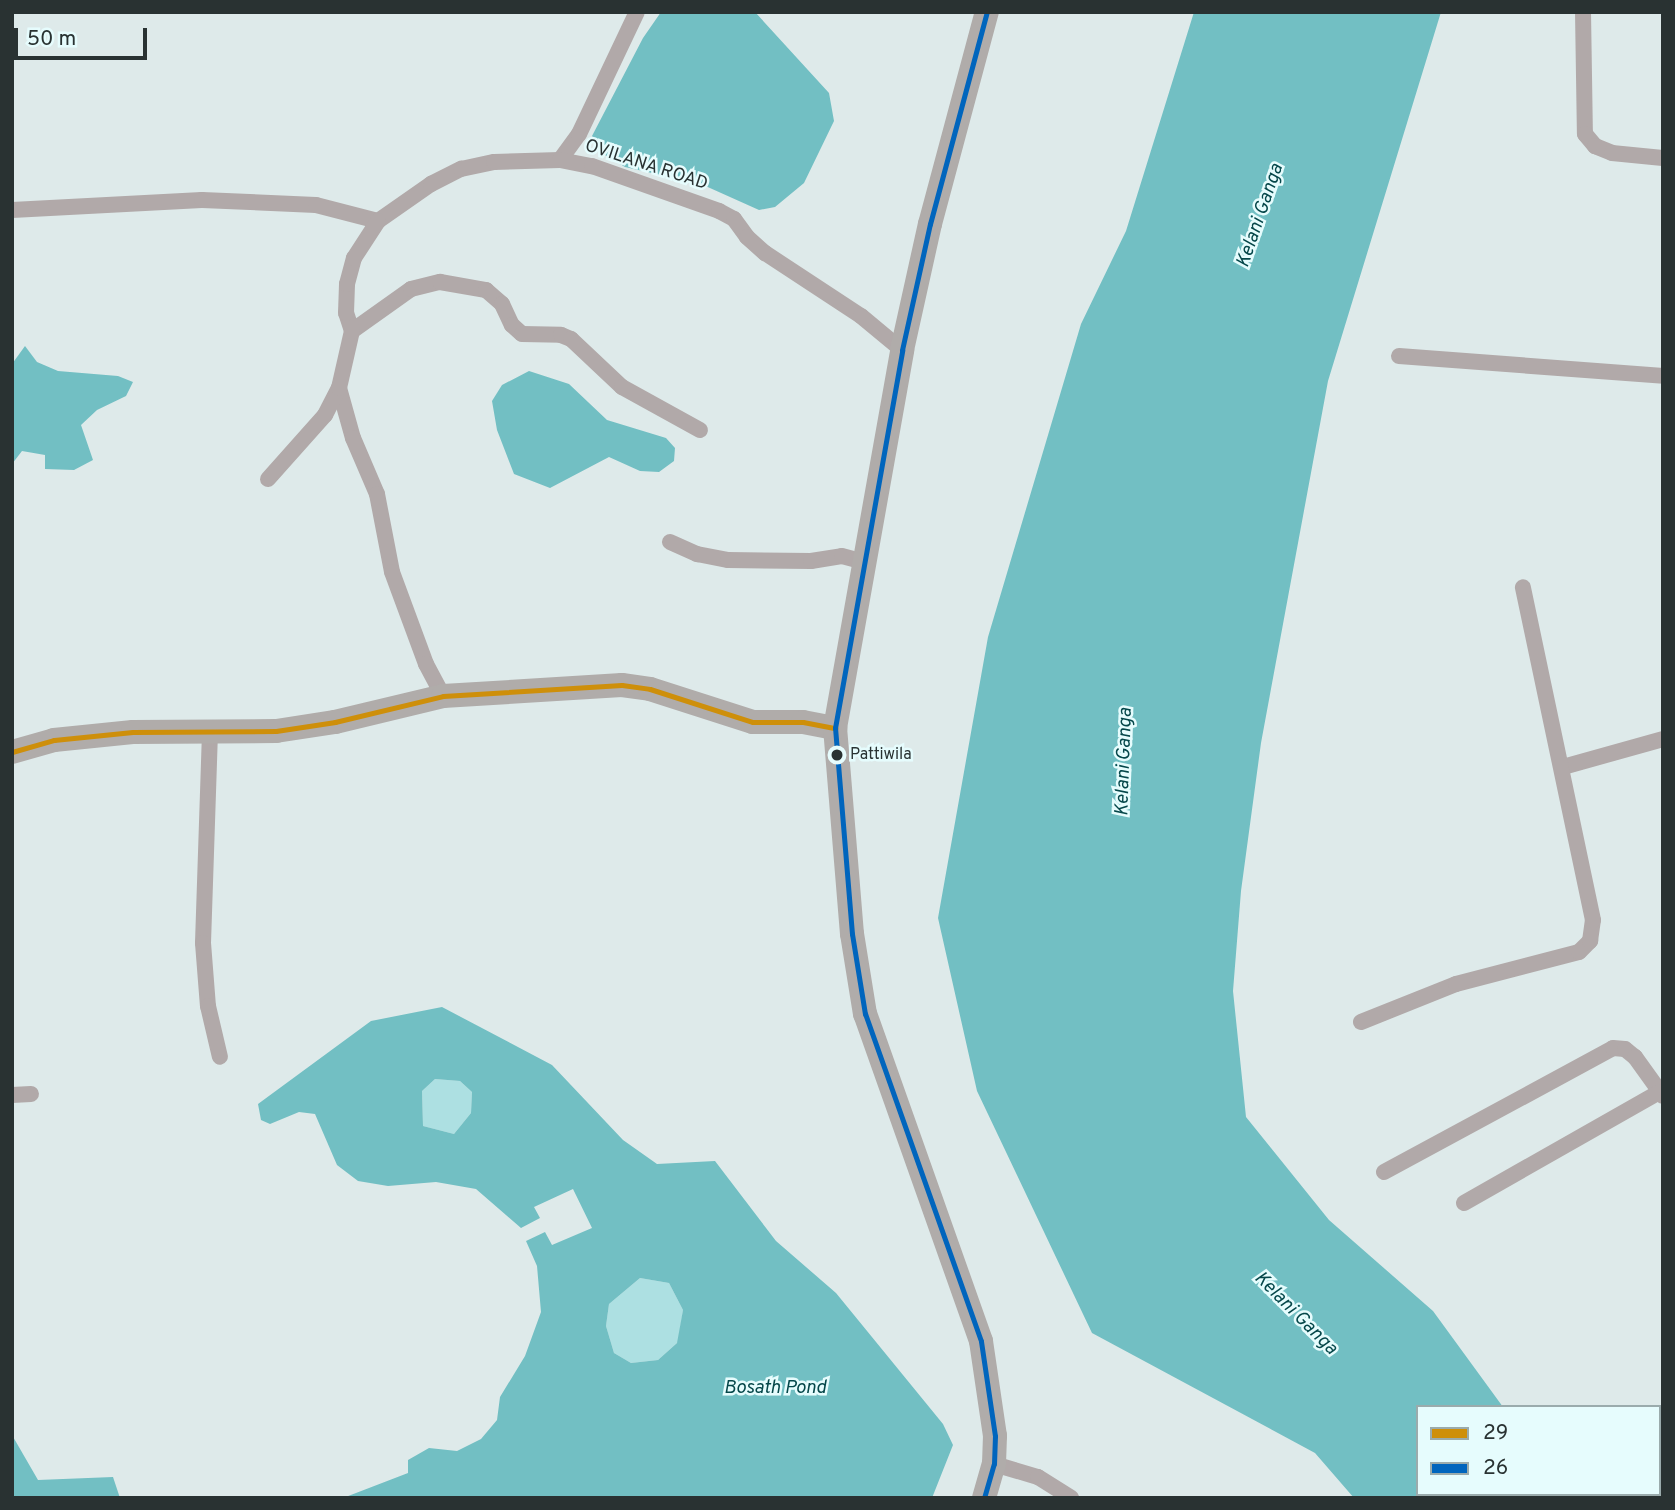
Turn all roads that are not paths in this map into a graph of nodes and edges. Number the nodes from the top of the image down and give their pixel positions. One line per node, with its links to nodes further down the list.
1 (637, 12): 5 (street)
2 (988, 12): 9 (main road)
3 (1583, 12): 4 (street)
4 (1663, 158)
5 (560, 160): 7 (street, OVILANA ROAD); 9 (street, OVILANA ROAD)
6 (12, 210): 7 (street)
7 (378, 221): 8 (street)
8 (352, 331): 12 (street); 13 (street)
9 (902, 350): 16 (main road)
10 (1399, 356): 11 (street)
11 (1663, 376)
12 (339, 388): 14 (street); 18 (street)
13 (700, 430)
14 (268, 479)
15 (670, 542): 16 (street)
16 (865, 562): 19 (main road)
17 (1524, 587): 23 (street)
18 (443, 696): 19 (main road); 20 (main road)
19 (835, 728): 31 (main road)
20 (210, 732): 22 (main road); 25 (street)
21 (1663, 739): 23 (street)
22 (12, 752)
23 (1563, 767): 24 (street)
24 (1361, 1022)
25 (220, 1057)
26 (31, 1094): 28 (street)
27 (1662, 1094): 29 (street); 30 (street)
28 (12, 1095)
29 (1384, 1172)
30 (1464, 1203)
31 (994, 1464): 32 (main road); 33 (street)
32 (984, 1498)
33 (1071, 1498)

